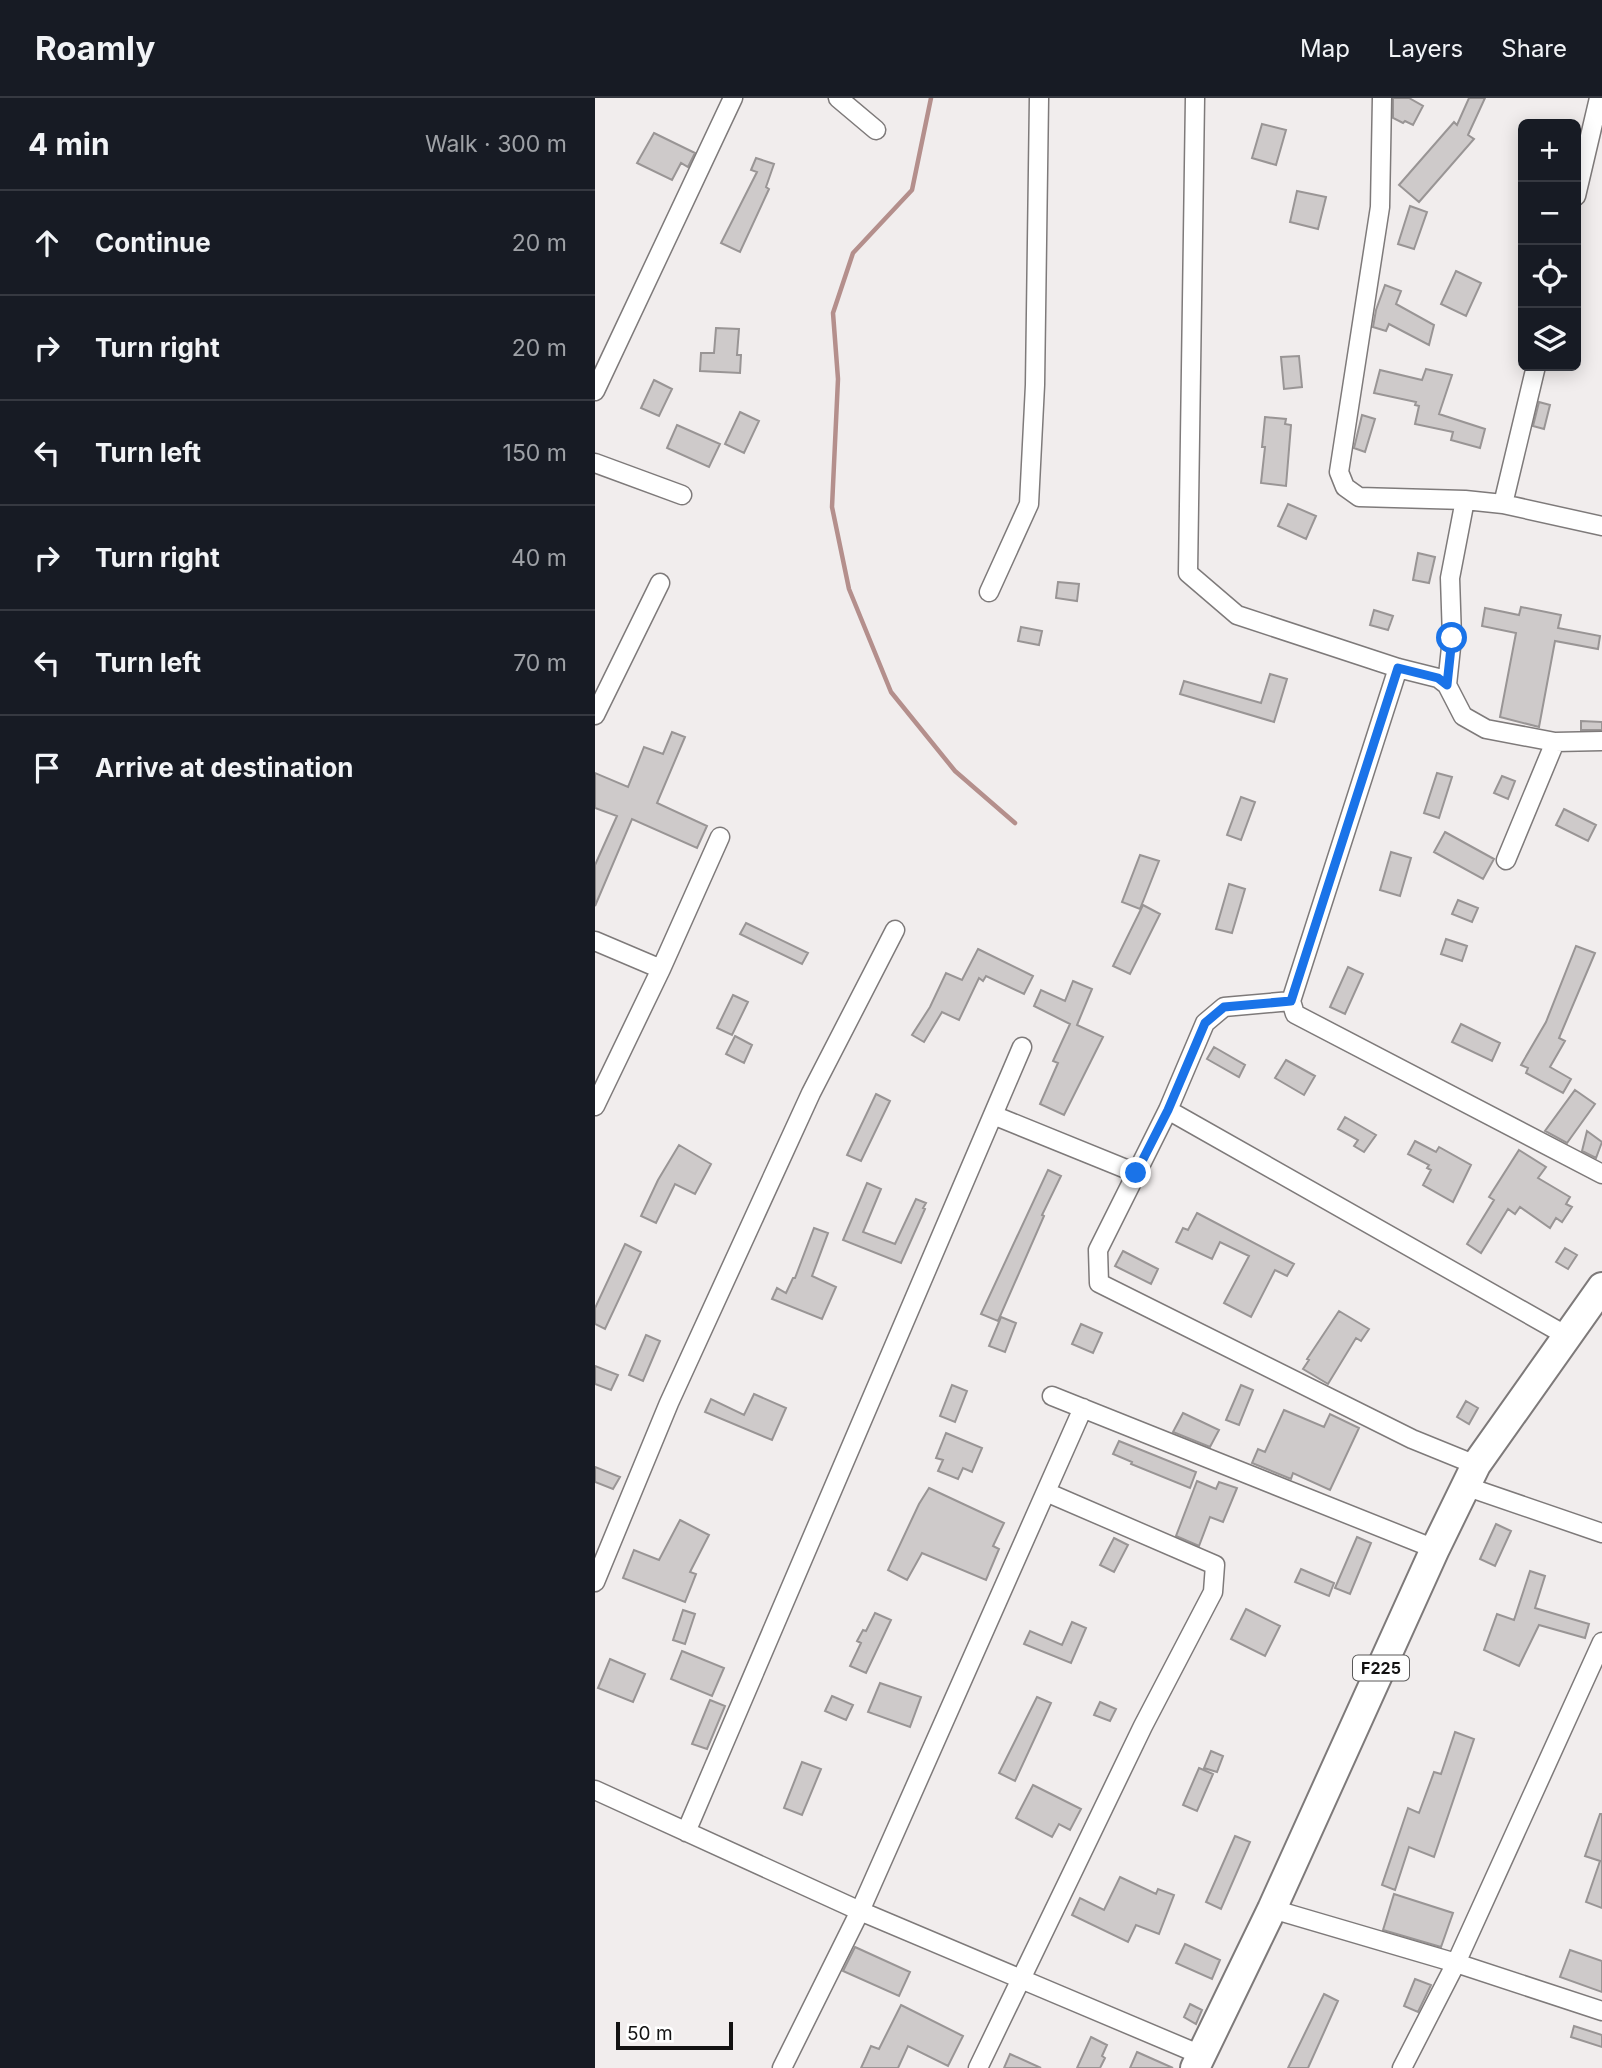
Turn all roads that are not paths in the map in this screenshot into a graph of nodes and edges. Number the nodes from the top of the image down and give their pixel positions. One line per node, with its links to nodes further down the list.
1 (733, 98): 10 (street)
2 (838, 98): 7 (street)
3 (1039, 98): 17 (street)
4 (1195, 98): 18 (street)
5 (1382, 98): 13 (street)
6 (1599, 98): 8 (street)
7 (876, 130)
8 (1579, 182)
9 (1535, 371): 14 (street)
10 (595, 391)
11 (595, 463): 12 (street)
12 (682, 495)
13 (1465, 500): 14 (street); 19 (street)
14 (1503, 505): 15 (street)
15 (1602, 526)
16 (660, 583): 20 (street)
17 (989, 592)
18 (1398, 668): 19 (street); 28 (street)
19 (1447, 685): 22 (street)
20 (595, 715)
21 (1602, 741): 22 (street)
22 (1555, 742): 24 (street)
23 (720, 837): 27 (street)
24 (1506, 860)
25 (895, 930): 43 (street)
26 (595, 941): 27 (street)
27 (661, 969): 30 (street)
28 (1291, 1001): 31 (street); 34 (street)
29 (1022, 1048): 32 (street)
30 (595, 1106)
31 (1168, 1110): 33 (street); 36 (street)
32 (993, 1115): 33 (street); 46 (street)
33 (1136, 1173): 39 (street)
34 (1602, 1174)
35 (1602, 1287): 36 (main road, F225)
36 (1567, 1336): 39 (main road, F225)
37 (1052, 1396): 38 (street)
38 (1083, 1408): 40 (street); 42 (street)
39 (1471, 1476): 41 (street); 42 (main road, F225)
40 (1045, 1492): 48 (street); 50 (street)
41 (1602, 1533)
42 (1436, 1549): 47 (main road, F225)
43 (595, 1582)
44 (1602, 1642): 49 (street)
45 (595, 1790): 46 (street)
46 (686, 1832): 48 (street)
47 (1272, 1909): 49 (street); 52 (main road, F225)
48 (860, 1911): 50 (street); 53 (street)
49 (1456, 1963): 51 (street); 55 (street)
50 (1020, 1979): 52 (street); 54 (street)
51 (1602, 2011)
52 (1198, 2062)
53 (782, 2068)
54 (978, 2068)
55 (1402, 2068)

